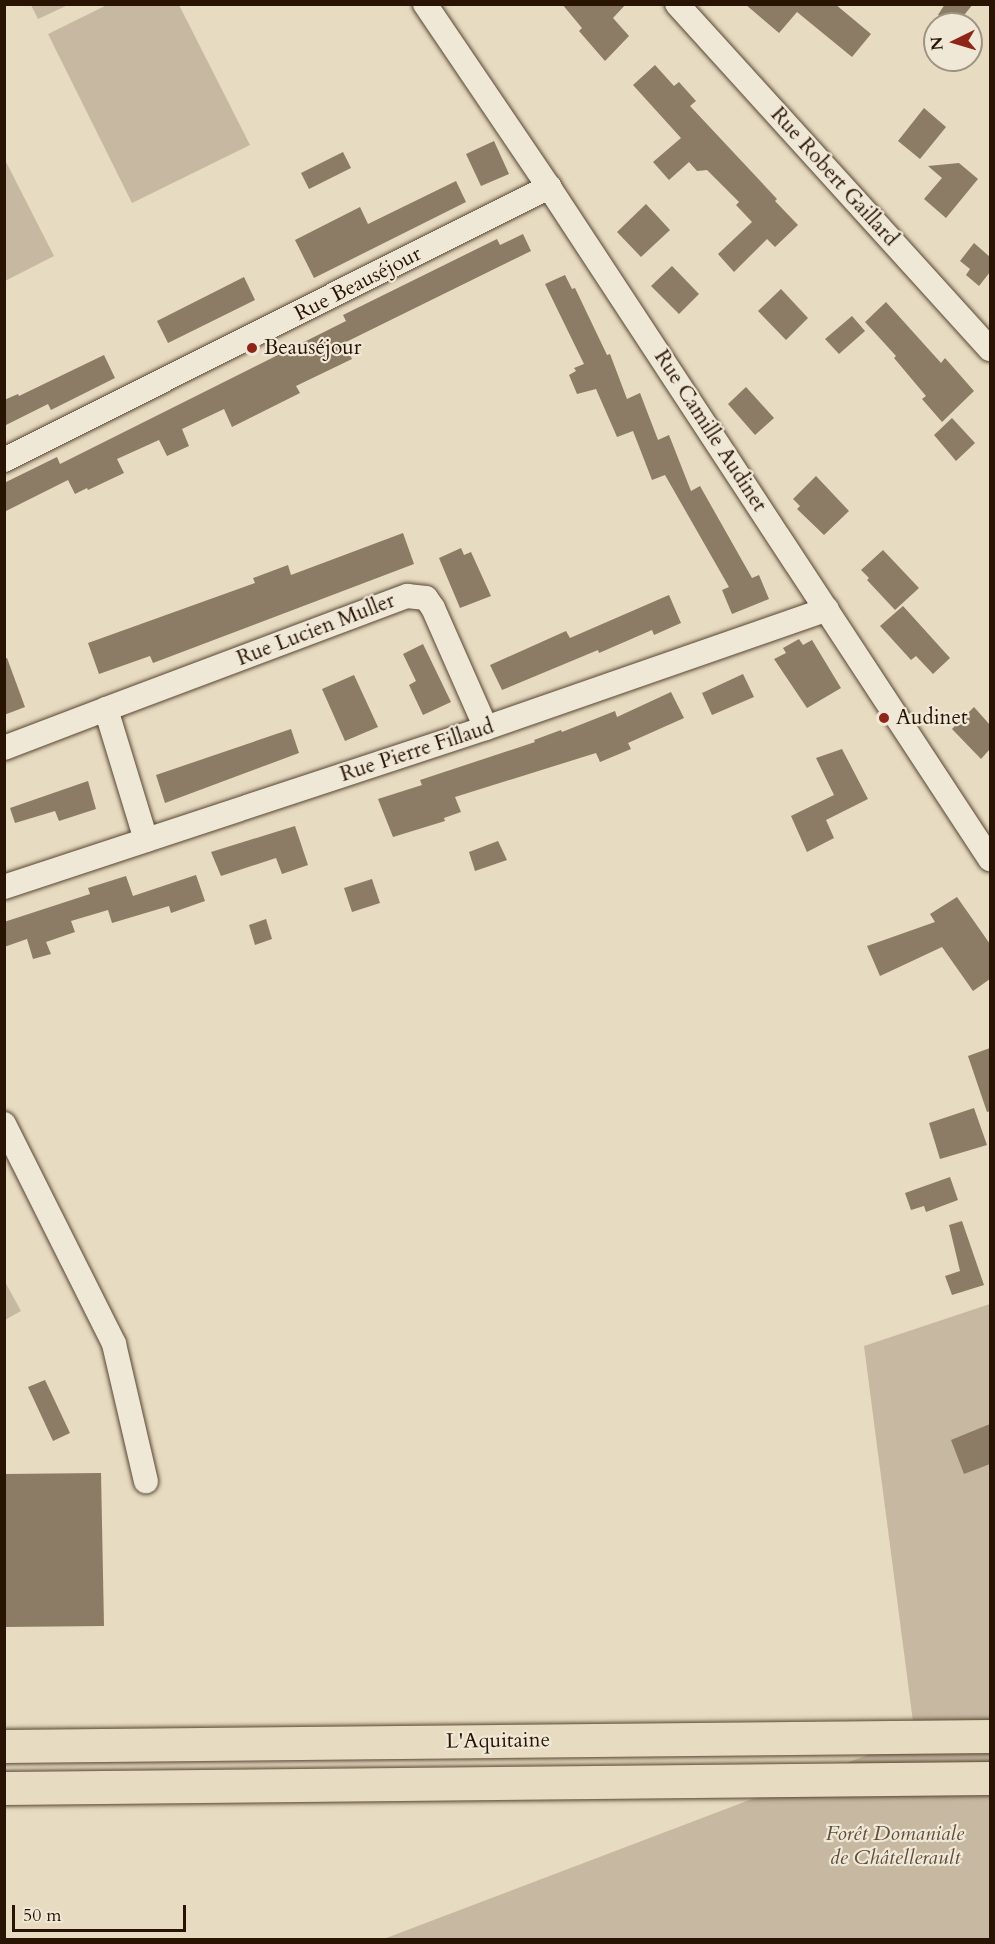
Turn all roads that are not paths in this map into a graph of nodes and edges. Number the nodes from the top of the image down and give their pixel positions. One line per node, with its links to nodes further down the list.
1 (425, 4): 3 (street, Rue Camille Audinet)
2 (677, 4): 4 (street, Rue Robert Gaillard)
3 (549, 187): 5 (street, Rue Beauséjour); 6 (street, Rue Camille Audinet)
4 (990, 349)
5 (4, 460)
6 (827, 609): 8 (street, Rue Pierre Fillaud); 11 (street, Rue Camille Audinet)
7 (106, 709): 8 (street, Rue Lucien Muller); 9 (street, Rue Lucien Muller); 10 (street)
8 (486, 728): 10 (street, Rue Pierre Fillaud)
9 (4, 748)
10 (146, 840): 12 (street, Rue Pierre Fillaud)
11 (990, 859)
12 (4, 887)
13 (4, 1124): 14 (street)
14 (146, 1481)
15 (990, 1736): 16 (highway, L'Aquitaine)
16 (4, 1746)
17 (990, 1778): 18 (highway, L'Aquitaine)
18 (4, 1788)

